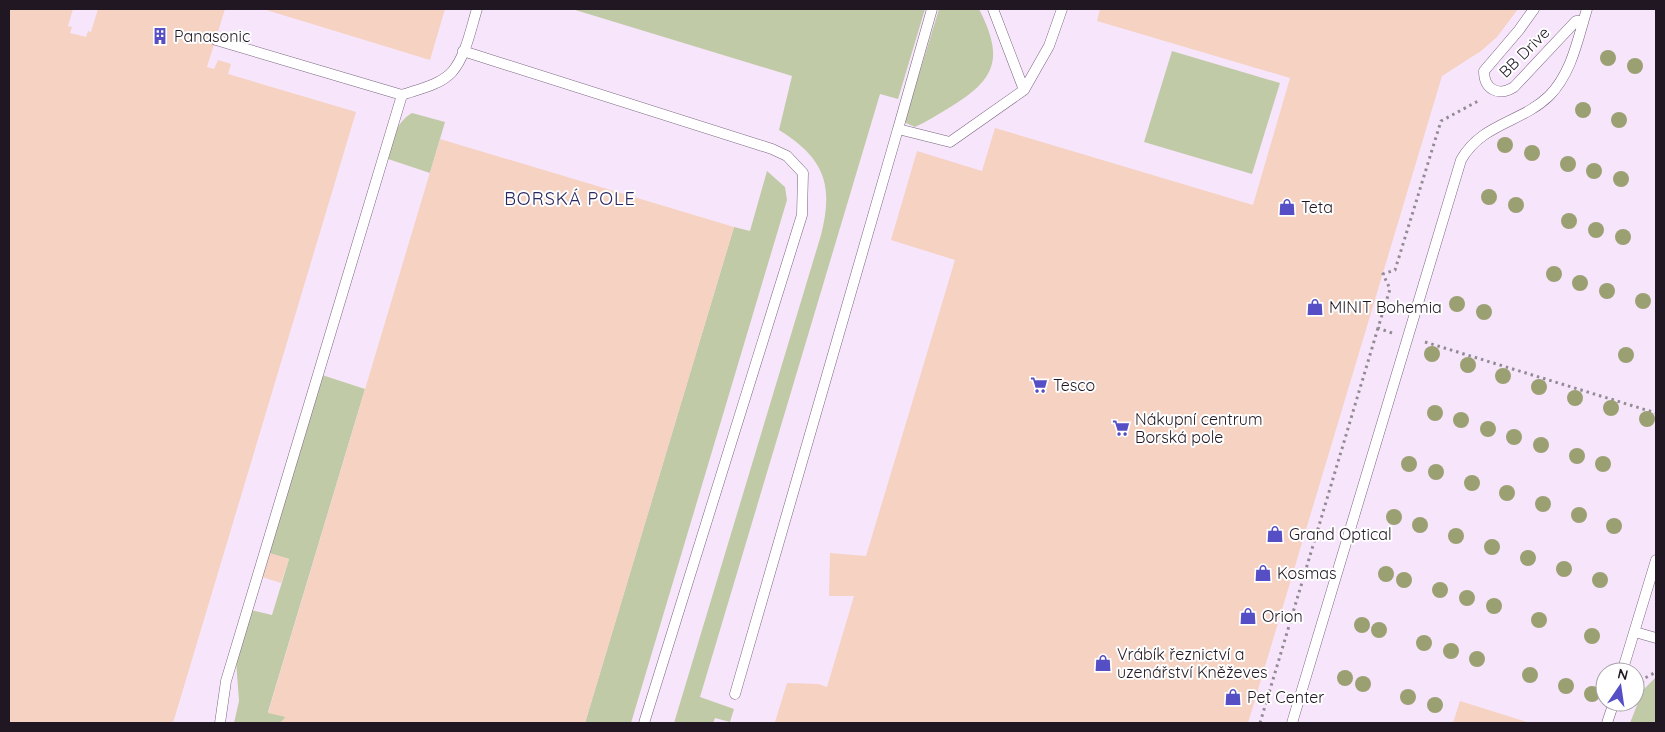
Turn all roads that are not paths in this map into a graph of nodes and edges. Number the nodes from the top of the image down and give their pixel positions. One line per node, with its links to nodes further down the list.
1 (477, 9): 9 (lane)
2 (932, 9): 12 (lane)
3 (993, 9): 10 (lane)
4 (1062, 9): 10 (lane)
5 (1534, 9): 7 (lane, BB Drive)
6 (1587, 9): 7 (lane)
7 (1583, 21): 20 (lane)
8 (216, 40): 11 (lane)
9 (463, 51): 11 (lane); 19 (lane)
10 (1024, 90): 12 (lane)
11 (402, 95): 18 (lane)
12 (898, 129): 17 (lane)
13 (1656, 560): 14 (lane)
14 (1635, 632): 15 (lane); 16 (lane)
15 (1656, 638)
16 (1625, 662)
17 (735, 694)
18 (220, 723)
19 (644, 723)
20 (1292, 723)

